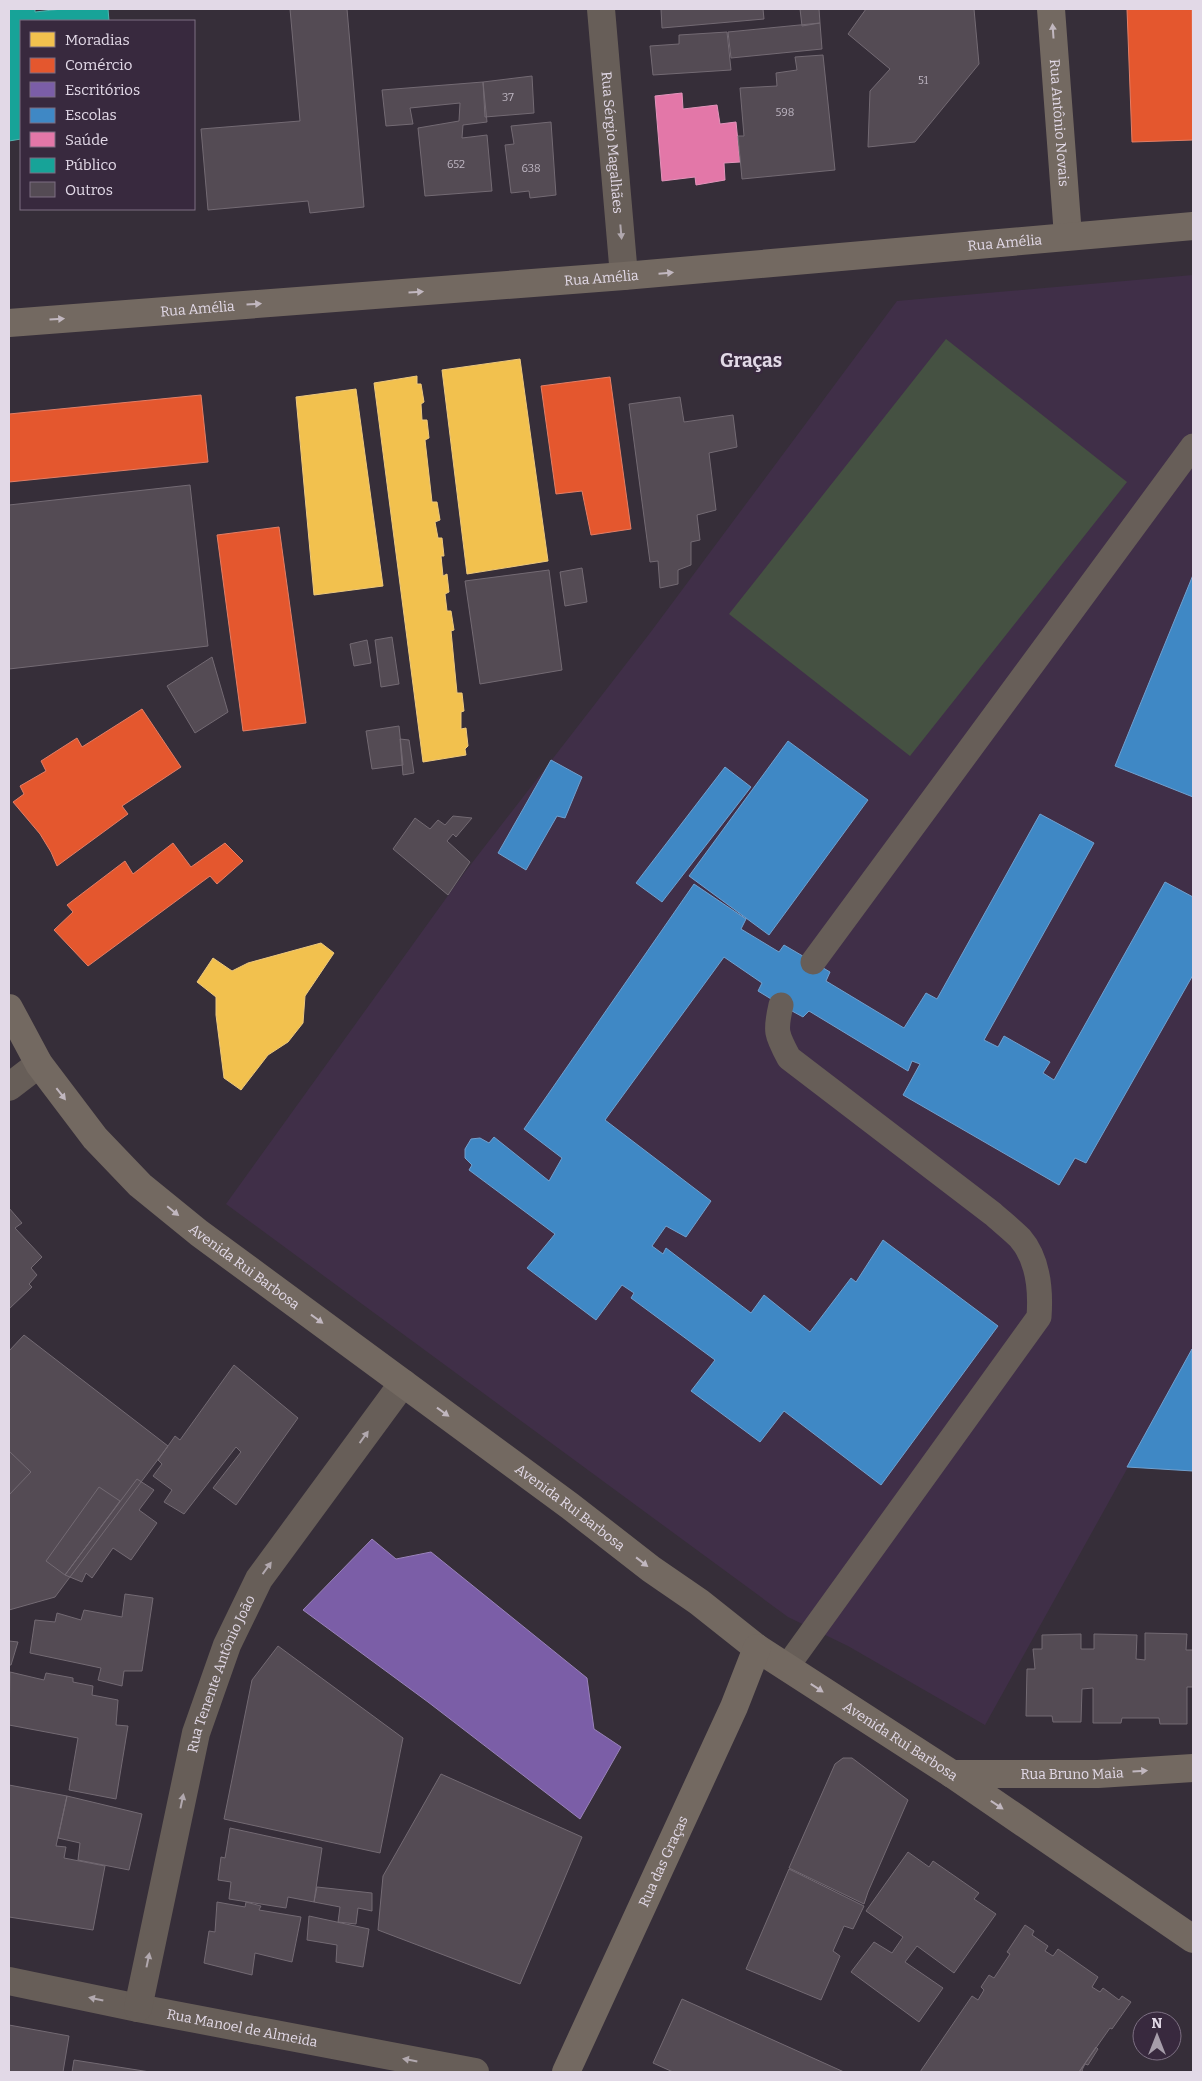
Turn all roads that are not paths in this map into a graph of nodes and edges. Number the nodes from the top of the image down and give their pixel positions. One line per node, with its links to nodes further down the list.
1 (601, 9): 5 (street, Rua Sérgio Magalhães, one-way to 5)
2 (1051, 9): 4 (main road, Rua Antônio Novais, one-way to 2)
3 (1193, 226): 4 (main road, Rua Amélia)
4 (1068, 236): 5 (main road, Rua Amélia, one-way to 4)
5 (624, 276): 6 (main road, Rua Amélia, one-way to 5)
6 (9, 323)
7 (1193, 446): 8 (lane)
8 (813, 962)
9 (781, 1005): 15 (lane)
10 (9, 1008): 11 (main road, Avenida Rui Barbosa)
11 (39, 1064): 12 (street); 13 (main road, Avenida Rui Barbosa, one-way to 13)
12 (9, 1088)
13 (403, 1383): 14 (main road, Avenida Rui Barbosa, one-way to 14); 20 (street, Rua Tenente Antônio João, one-way to 13)
14 (757, 1648): 15 (main road, Avenida Rui Barbosa); 22 (main road, Rua das Graças)
15 (786, 1668): 17 (main road, Avenida Rui Barbosa, one-way to 17)
16 (1193, 1768): 17 (main road, Rua Bruno Maia, one-way to 16)
17 (952, 1774): 18 (main road, Avenida Rui Barbosa, one-way to 18)
18 (1193, 1939)
19 (9, 1981): 20 (street, Rua Manoel de Almeida, one-way to 19)
20 (138, 2008): 21 (street, Rua Manoel de Almeida, one-way to 20)
21 (476, 2072)
22 (566, 2072)

